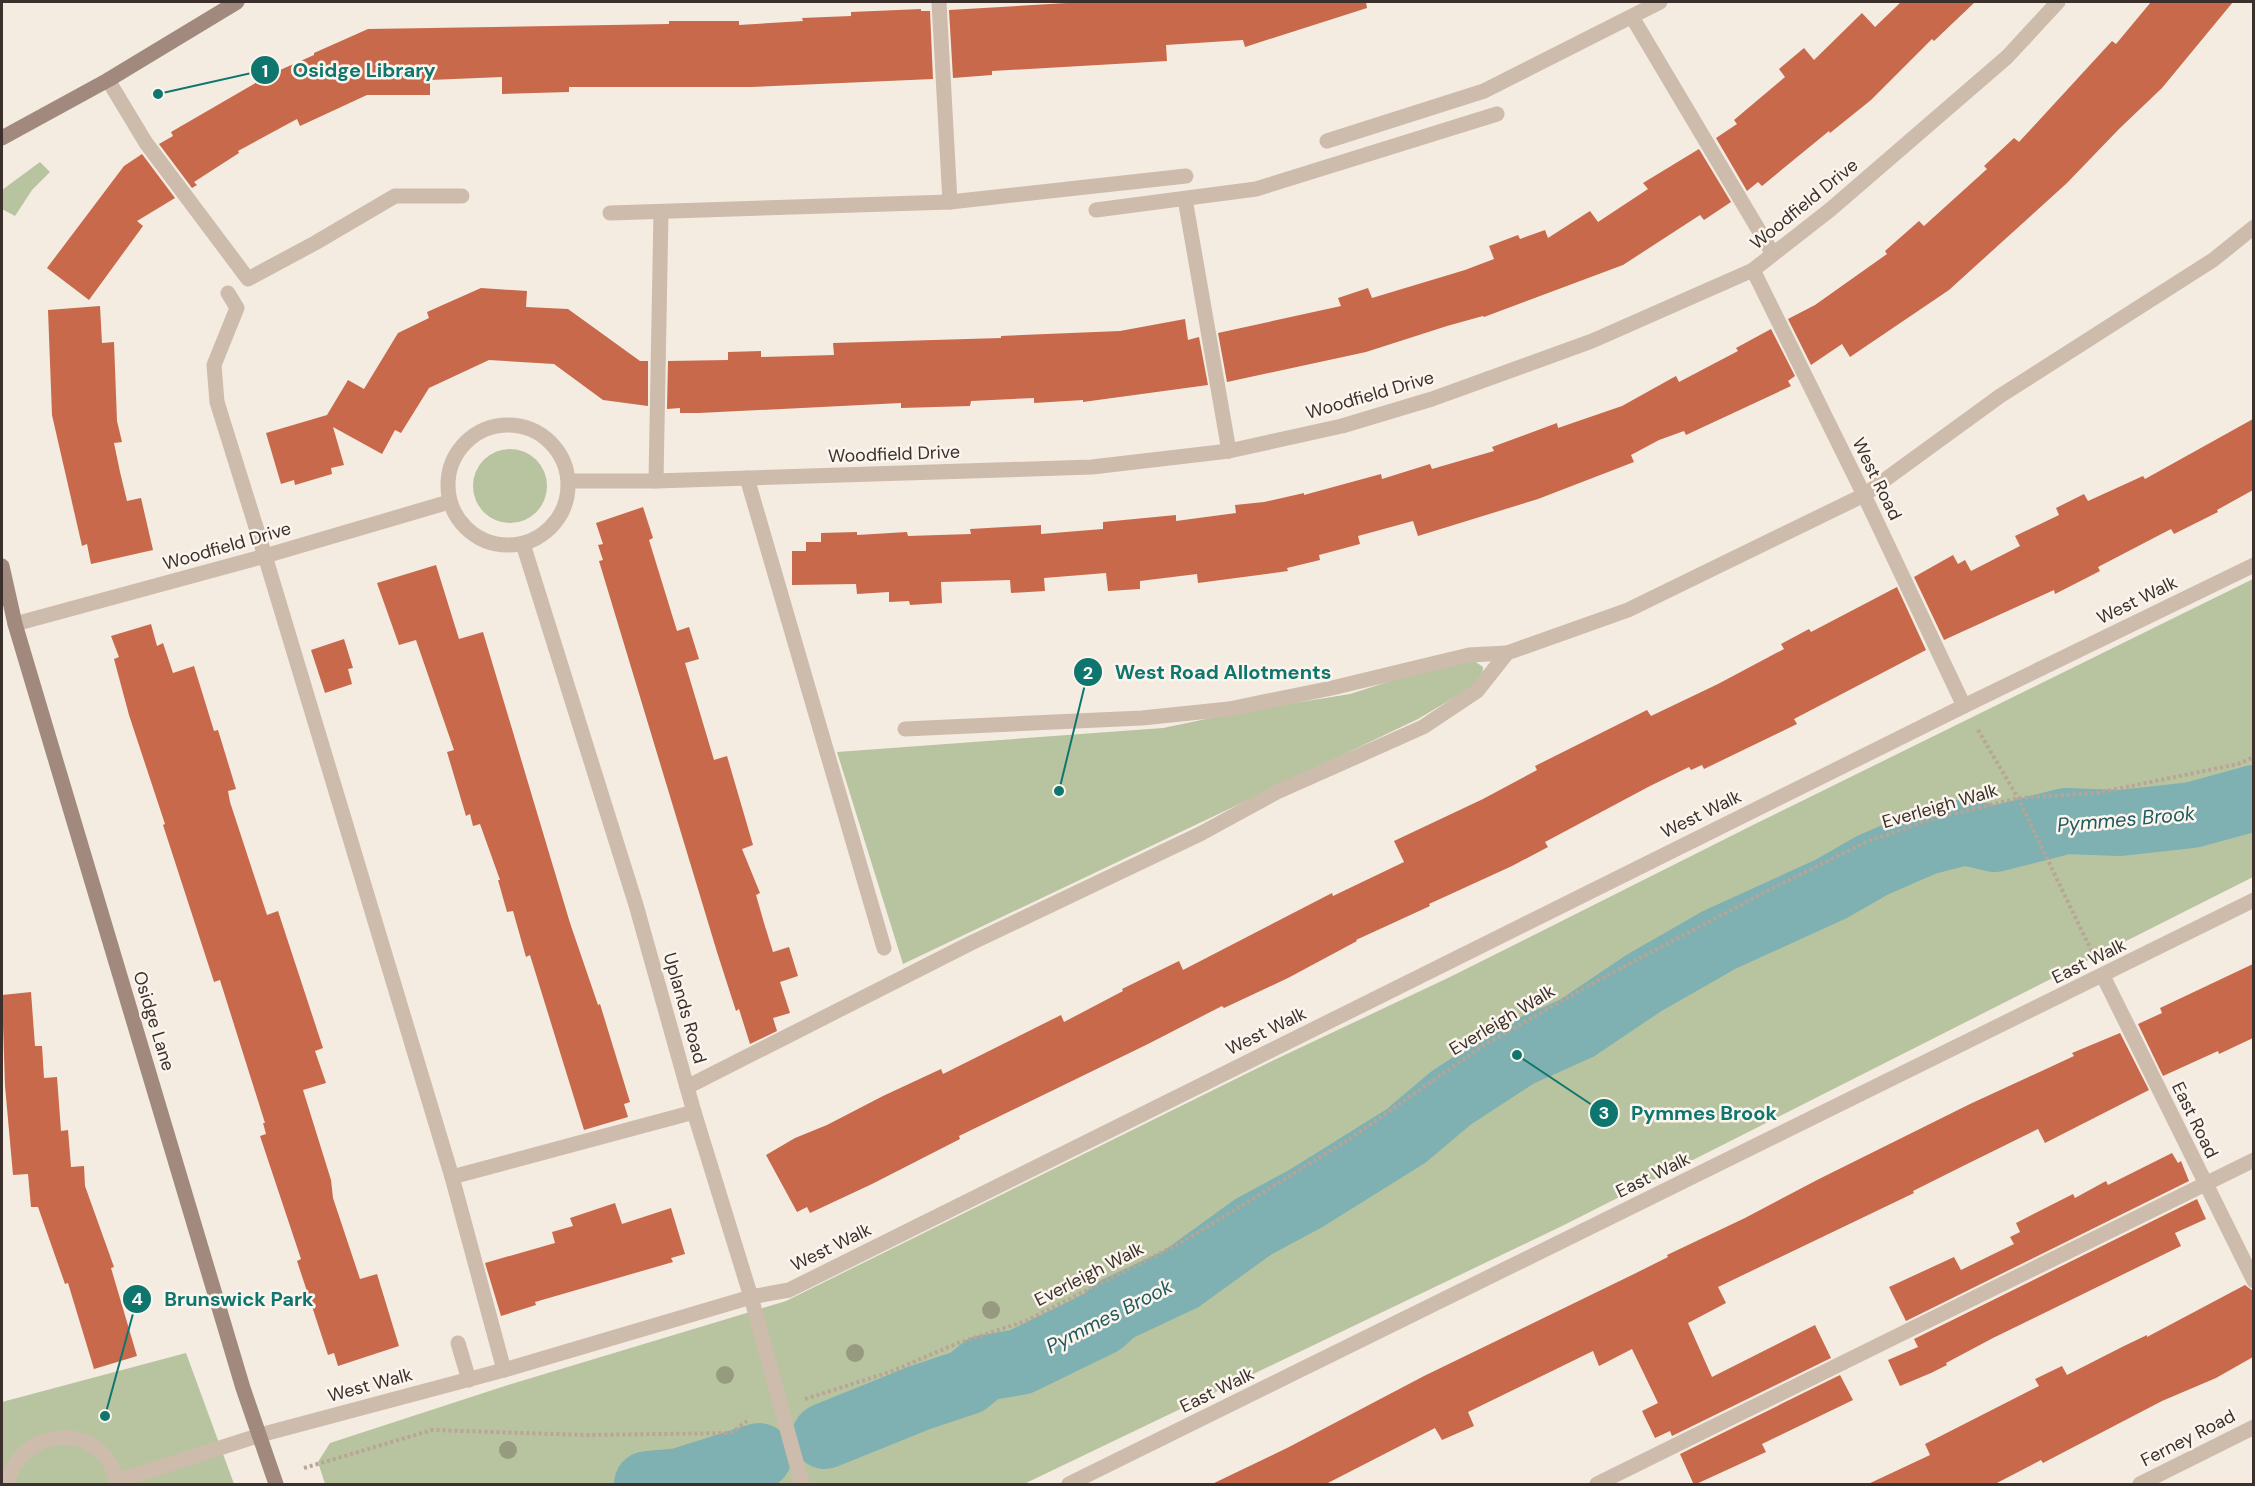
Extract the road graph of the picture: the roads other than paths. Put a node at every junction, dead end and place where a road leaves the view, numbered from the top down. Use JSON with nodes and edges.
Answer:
{"nodes":[{"id":1,"x":237,"y":2,"type":"edge"},
{"id":2,"x":939,"y":2,"type":"edge"},
{"id":3,"x":1660,"y":2,"type":"edge"},
{"id":4,"x":2058,"y":2,"type":"edge"},
{"id":5,"x":1632,"y":17,"type":"junction"},
{"id":6,"x":108,"y":80,"type":"junction"},
{"id":7,"x":1497,"y":114,"type":"dead end"},
{"id":8,"x":2,"y":138,"type":"edge"},
{"id":9,"x":1327,"y":141,"type":"dead end"},
{"id":10,"x":1186,"y":176,"type":"dead end"},
{"id":11,"x":462,"y":196,"type":"dead end"},
{"id":12,"x":1185,"y":199,"type":"junction"},
{"id":13,"x":950,"y":202,"type":"junction"},
{"id":14,"x":1096,"y":210,"type":"dead end"},
{"id":15,"x":662,"y":212,"type":"junction"},
{"id":16,"x":610,"y":213,"type":"dead end"},
{"id":17,"x":2253,"y":227,"type":"edge"},
{"id":18,"x":1773,"y":254,"type":"junction"},
{"id":19,"x":1753,"y":270,"type":"junction"},
{"id":20,"x":228,"y":293,"type":"dead end"},
{"id":21,"x":1229,"y":451,"type":"junction"},
{"id":22,"x":747,"y":478,"type":"junction"},
{"id":23,"x":568,"y":481,"type":"junction"},
{"id":24,"x":656,"y":481,"type":"junction"},
{"id":25,"x":1864,"y":495,"type":"junction"},
{"id":26,"x":449,"y":502,"type":"junction"},
{"id":27,"x":523,"y":544,"type":"junction"},
{"id":28,"x":266,"y":556,"type":"junction"},
{"id":29,"x":2253,"y":565,"type":"edge"},
{"id":30,"x":2,"y":566,"type":"edge"},
{"id":31,"x":15,"y":624,"type":"junction"},
{"id":32,"x":1507,"y":653,"type":"junction"},
{"id":33,"x":1964,"y":706,"type":"junction"},
{"id":34,"x":905,"y":729,"type":"dead end"},
{"id":35,"x":2253,"y":900,"type":"edge"},
{"id":36,"x":884,"y":948,"type":"dead end"},
{"id":37,"x":2103,"y":976,"type":"junction"},
{"id":38,"x":687,"y":1086,"type":"junction"},
{"id":39,"x":694,"y":1112,"type":"junction"},
{"id":40,"x":2253,"y":1160,"type":"edge"},
{"id":41,"x":452,"y":1177,"type":"junction"},
{"id":42,"x":2205,"y":1184,"type":"junction"},
{"id":43,"x":2253,"y":1281,"type":"edge"},
{"id":44,"x":751,"y":1298,"type":"junction"},
{"id":45,"x":458,"y":1343,"type":"dead end"},
{"id":46,"x":504,"y":1370,"type":"junction"},
{"id":47,"x":469,"y":1380,"type":"junction"},
{"id":48,"x":2253,"y":1427,"type":"edge"},
{"id":49,"x":260,"y":1435,"type":"junction"},
{"id":50,"x":6,"y":1477,"type":"edge"},
{"id":51,"x":117,"y":1483,"type":"edge"},
{"id":52,"x":276,"y":1485,"type":"edge"},
{"id":53,"x":802,"y":1485,"type":"edge"},
{"id":54,"x":1069,"y":1485,"type":"edge"},
{"id":55,"x":1598,"y":1485,"type":"edge"},
{"id":56,"x":2140,"y":1485,"type":"edge"}],
"edges":[{"from":1,"to":6,"type":"main road"},
{"from":2,"to":13,"type":"street"},
{"from":3,"to":5,"type":"street"},
{"from":4,"to":18,"type":"street","name":"Woodfield Drive"},
{"from":5,"to":9,"type":"street"},
{"from":5,"to":18,"type":"street"},
{"from":6,"to":8,"type":"main road"},
{"from":6,"to":11,"type":"street"},
{"from":7,"to":12,"type":"street"},
{"from":10,"to":13,"type":"street"},
{"from":12,"to":14,"type":"street"},
{"from":12,"to":21,"type":"street"},
{"from":13,"to":15,"type":"street"},
{"from":15,"to":16,"type":"street"},
{"from":15,"to":24,"type":"street"},
{"from":17,"to":25,"type":"street"},
{"from":18,"to":19,"type":"street","name":"Woodfield Drive"},
{"from":19,"to":21,"type":"street","name":"Woodfield Drive"},
{"from":19,"to":25,"type":"street","name":"West Road"},
{"from":20,"to":28,"type":"street"},
{"from":21,"to":22,"type":"street","name":"Woodfield Drive"},
{"from":22,"to":24,"type":"street","name":"Woodfield Drive"},
{"from":22,"to":36,"type":"street"},
{"from":23,"to":24,"type":"street","name":"Woodfield Drive"},
{"from":23,"to":26,"type":"street"},
{"from":23,"to":27,"type":"street"},
{"from":25,"to":32,"type":"street"},
{"from":25,"to":33,"type":"street","name":"West Road"},
{"from":26,"to":27,"type":"street"},
{"from":26,"to":28,"type":"street","name":"Woodfield Drive"},
{"from":27,"to":38,"type":"street","name":"Uplands Road"},
{"from":28,"to":31,"type":"street","name":"Woodfield Drive"},
{"from":28,"to":41,"type":"street"},
{"from":29,"to":33,"type":"street","name":"West Walk"},
{"from":30,"to":31,"type":"main road","name":"Osidge Lane"},
{"from":31,"to":49,"type":"main road","name":"Osidge Lane"},
{"from":32,"to":34,"type":"street"},
{"from":32,"to":38,"type":"street"},
{"from":33,"to":44,"type":"street","name":"West Walk"},
{"from":35,"to":37,"type":"street","name":"East Walk"},
{"from":37,"to":42,"type":"street","name":"East Road"},
{"from":37,"to":54,"type":"street","name":"East Walk"},
{"from":38,"to":39,"type":"street","name":"Uplands Road"},
{"from":39,"to":41,"type":"street"},
{"from":39,"to":44,"type":"street","name":"Uplands Road"},
{"from":40,"to":42,"type":"street"},
{"from":41,"to":46,"type":"street"},
{"from":42,"to":43,"type":"street","name":"East Road"},
{"from":42,"to":55,"type":"street"},
{"from":44,"to":46,"type":"street","name":"West Walk"},
{"from":44,"to":53,"type":"street","name":"Uplands Road"},
{"from":45,"to":47,"type":"street"},
{"from":46,"to":47,"type":"street","name":"West Walk"},
{"from":47,"to":49,"type":"street","name":"West Walk"},
{"from":48,"to":56,"type":"street","name":"Ferney Road"},
{"from":49,"to":51,"type":"street","name":"West Walk"},
{"from":49,"to":52,"type":"main road","name":"Osidge Lane"},
{"from":50,"to":51,"type":"street"}]}
